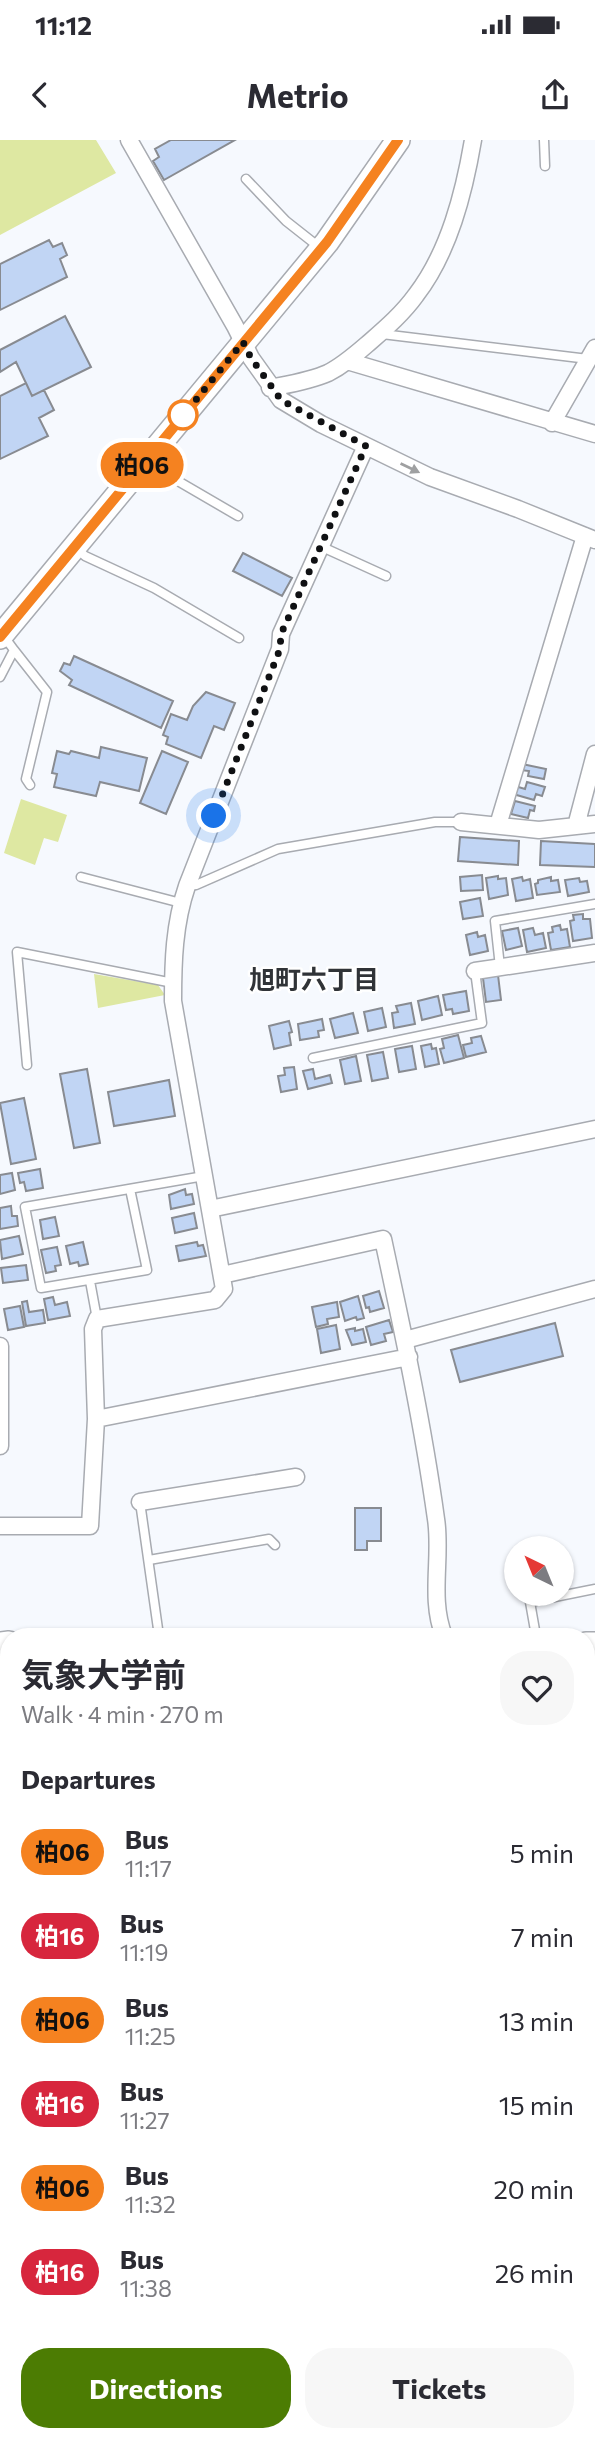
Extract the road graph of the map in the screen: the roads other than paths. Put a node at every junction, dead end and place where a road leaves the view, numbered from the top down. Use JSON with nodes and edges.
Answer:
{"nodes":[{"id":1,"x":130,"y":140,"type":"edge"},
{"id":2,"x":398,"y":140,"type":"edge"},
{"id":3,"x":473,"y":140,"type":"edge"},
{"id":4,"x":544,"y":140,"type":"edge"},
{"id":5,"x":545,"y":166,"type":"dead end"},
{"id":6,"x":246,"y":179,"type":"dead end"},
{"id":7,"x":321,"y":249,"type":"junction"},
{"id":8,"x":379,"y":334,"type":"junction"},
{"id":9,"x":243,"y":342,"type":"junction"},
{"id":10,"x":592,"y":354,"type":"edge"},
{"id":11,"x":347,"y":361,"type":"junction"},
{"id":12,"x":271,"y":388,"type":"junction"},
{"id":13,"x":552,"y":423,"type":"junction"},
{"id":14,"x":595,"y":434,"type":"edge"},
{"id":15,"x":366,"y":446,"type":"junction"},
{"id":16,"x":145,"y":461,"type":"junction"},
{"id":17,"x":238,"y":516,"type":"dead end"},
{"id":18,"x":590,"y":538,"type":"edge"},
{"id":19,"x":74,"y":546,"type":"junction"},
{"id":20,"x":320,"y":546,"type":"junction"},
{"id":21,"x":386,"y":576,"type":"dead end"},
{"id":22,"x":239,"y":638,"type":"dead end"},
{"id":23,"x":5,"y":640,"type":"edge"},
{"id":24,"x":0,"y":677,"type":"edge"},
{"id":25,"x":595,"y":754,"type":"edge"},
{"id":26,"x":30,"y":785,"type":"dead end"},
{"id":27,"x":461,"y":822,"type":"joint"},
{"id":28,"x":595,"y":824,"type":"edge"},
{"id":29,"x":498,"y":825,"type":"junction"},
{"id":30,"x":576,"y":826,"type":"junction"},
{"id":31,"x":81,"y":877,"type":"dead end"},
{"id":32,"x":187,"y":886,"type":"junction"},
{"id":33,"x":181,"y":902,"type":"junction"},
{"id":34,"x":595,"y":905,"type":"edge"},
{"id":35,"x":595,"y":953,"type":"edge"},
{"id":36,"x":500,"y":968,"type":"junction"},
{"id":37,"x":475,"y":971,"type":"joint"},
{"id":38,"x":173,"y":984,"type":"junction"},
{"id":39,"x":313,"y":1058,"type":"dead end"},
{"id":40,"x":27,"y":1065,"type":"dead end"},
{"id":41,"x":595,"y":1129,"type":"edge"},
{"id":42,"x":204,"y":1176,"type":"junction"},
{"id":43,"x":131,"y":1189,"type":"junction"},
{"id":44,"x":210,"y":1209,"type":"junction"},
{"id":45,"x":222,"y":1275,"type":"junction"},
{"id":46,"x":90,"y":1281,"type":"junction"},
{"id":47,"x":595,"y":1289,"type":"edge"},
{"id":48,"x":97,"y":1319,"type":"junction"},
{"id":49,"x":405,"y":1340,"type":"junction"},
{"id":50,"x":0,"y":1346,"type":"edge"},
{"id":51,"x":409,"y":1357,"type":"junction"},
{"id":52,"x":96,"y":1419,"type":"junction"},
{"id":53,"x":0,"y":1446,"type":"edge"},
{"id":54,"x":296,"y":1477,"type":"dead end"},
{"id":55,"x":140,"y":1502,"type":"joint"},
{"id":56,"x":0,"y":1526,"type":"edge"},
{"id":57,"x":275,"y":1545,"type":"dead end"},
{"id":58,"x":149,"y":1560,"type":"junction"},
{"id":59,"x":595,"y":1589,"type":"edge"},
{"id":60,"x":158,"y":1628,"type":"edge"},
{"id":61,"x":442,"y":1628,"type":"edge"},
{"id":62,"x":535,"y":1628,"type":"edge"}],
"edges":[{"from":1,"to":9,"type":"street"},
{"from":2,"to":7,"type":"street"},
{"from":3,"to":8,"type":"street"},
{"from":4,"to":5,"type":"lane"},
{"from":6,"to":7,"type":"lane"},
{"from":7,"to":9,"type":"street"},
{"from":8,"to":10,"type":"lane"},
{"from":8,"to":11,"type":"street"},
{"from":9,"to":12,"type":"street"},
{"from":9,"to":16,"type":"street"},
{"from":10,"to":13,"type":"street"},
{"from":11,"to":12,"type":"street"},
{"from":11,"to":13,"type":"street"},
{"from":12,"to":15,"type":"street"},
{"from":13,"to":14,"type":"street"},
{"from":15,"to":18,"type":"street","one_way":true},
{"from":15,"to":20,"type":"street"},
{"from":16,"to":17,"type":"lane"},
{"from":16,"to":19,"type":"street"},
{"from":18,"to":29,"type":"street"},
{"from":19,"to":22,"type":"lane"},
{"from":19,"to":23,"type":"street"},
{"from":20,"to":21,"type":"lane"},
{"from":20,"to":32,"type":"street"},
{"from":23,"to":24,"type":"lane"},
{"from":23,"to":26,"type":"lane"},
{"from":25,"to":30,"type":"street"},
{"from":27,"to":29,"type":"street"},
{"from":27,"to":32,"type":"lane"},
{"from":28,"to":30,"type":"street"},
{"from":29,"to":30,"type":"street"},
{"from":31,"to":33,"type":"lane"},
{"from":32,"to":33,"type":"street"},
{"from":33,"to":38,"type":"street"},
{"from":34,"to":36,"type":"lane"},
{"from":35,"to":36,"type":"street"},
{"from":36,"to":37,"type":"street"},
{"from":37,"to":39,"type":"lane"},
{"from":38,"to":40,"type":"lane"},
{"from":38,"to":42,"type":"street"},
{"from":41,"to":44,"type":"street"},
{"from":42,"to":43,"type":"lane"},
{"from":42,"to":44,"type":"street"},
{"from":43,"to":46,"type":"lane"},
{"from":43,"to":46,"type":"lane"},
{"from":44,"to":45,"type":"street"},
{"from":45,"to":48,"type":"street"},
{"from":45,"to":49,"type":"street"},
{"from":46,"to":48,"type":"lane"},
{"from":47,"to":49,"type":"street"},
{"from":48,"to":52,"type":"street"},
{"from":49,"to":51,"type":"street"},
{"from":50,"to":53,"type":"street"},
{"from":51,"to":52,"type":"street"},
{"from":51,"to":61,"type":"street"},
{"from":52,"to":56,"type":"street"},
{"from":54,"to":55,"type":"street"},
{"from":55,"to":58,"type":"lane"},
{"from":57,"to":58,"type":"lane"},
{"from":58,"to":60,"type":"lane"},
{"from":59,"to":62,"type":"lane"}]}
